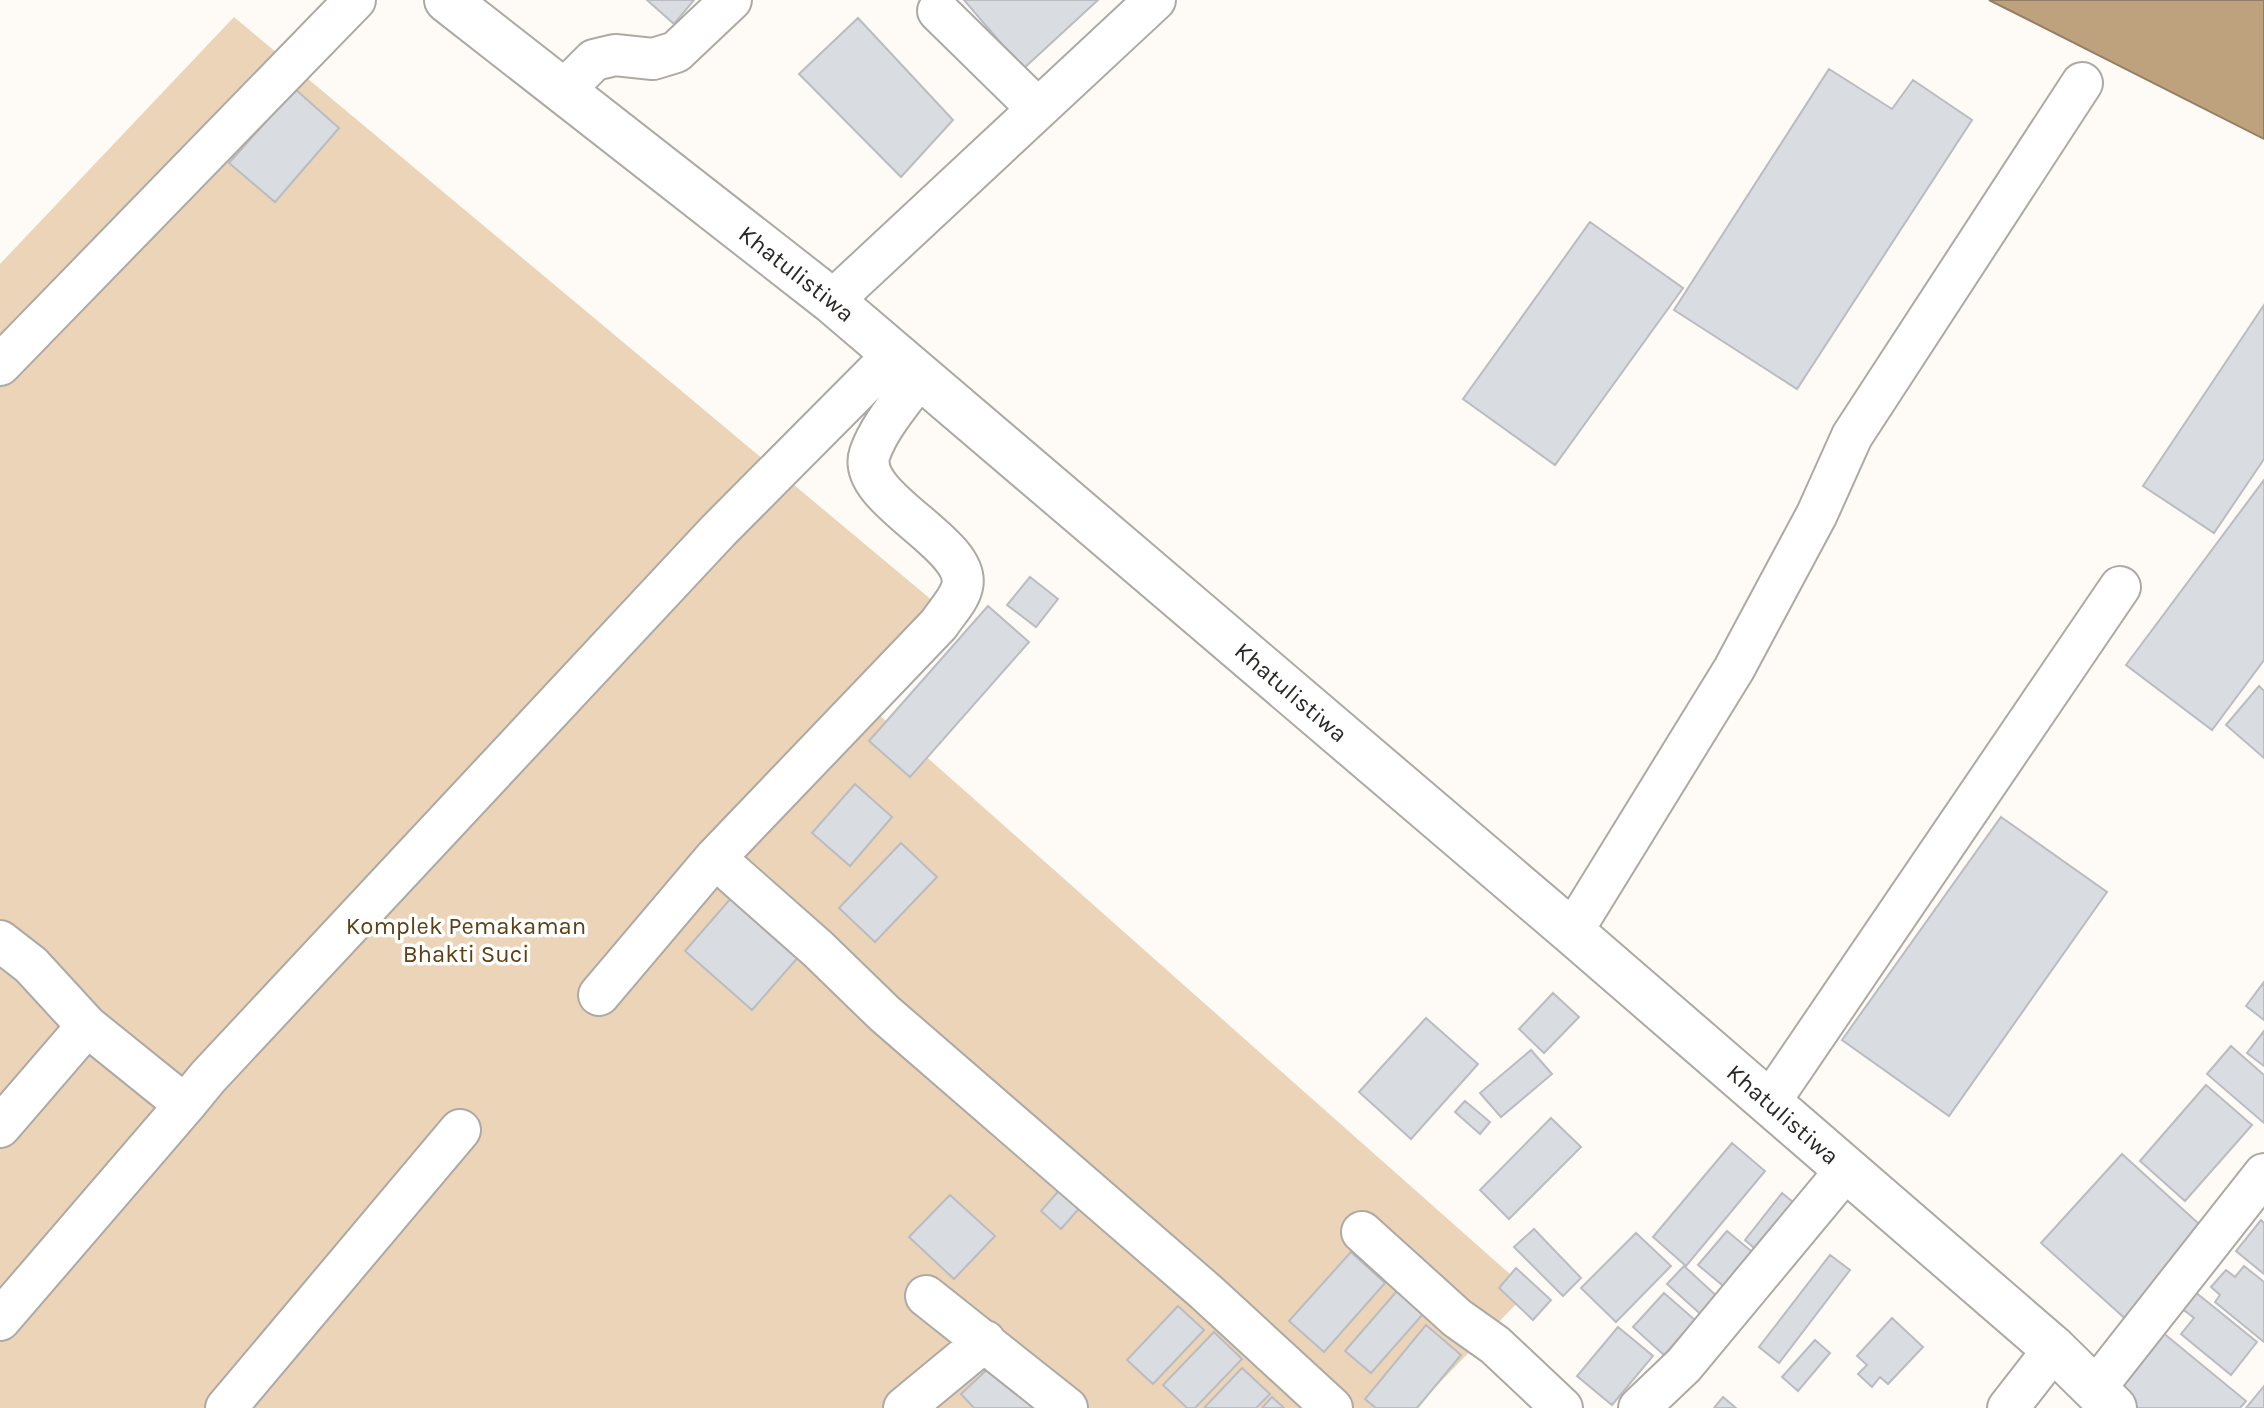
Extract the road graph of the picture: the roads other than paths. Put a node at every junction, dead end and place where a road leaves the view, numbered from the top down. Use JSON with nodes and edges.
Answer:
{"nodes":[{"id":1,"x":355,"y":0,"type":"edge"},
{"id":2,"x":447,"y":0,"type":"edge"},
{"id":3,"x":731,"y":0,"type":"edge"},
{"id":4,"x":1155,"y":0,"type":"edge"},
{"id":5,"x":938,"y":11,"type":"dead end"},
{"id":6,"x":2082,"y":83,"type":"dead end"},
{"id":7,"x":562,"y":92,"type":"junction"},
{"id":8,"x":1038,"y":109,"type":"junction"},
{"id":9,"x":832,"y":301,"type":"junction"},
{"id":10,"x":0,"y":365,"type":"edge"},
{"id":11,"x":907,"y":365,"type":"junction"},
{"id":12,"x":2120,"y":587,"type":"dead end"},
{"id":13,"x":715,"y":858,"type":"junction"},
{"id":14,"x":1572,"y":932,"type":"junction"},
{"id":15,"x":0,"y":941,"type":"edge"},
{"id":16,"x":599,"y":995,"type":"dead end"},
{"id":17,"x":87,"y":1026,"type":"junction"},
{"id":18,"x":1769,"y":1103,"type":"junction"},
{"id":19,"x":185,"y":1105,"type":"junction"},
{"id":20,"x":0,"y":1127,"type":"edge"},
{"id":21,"x":460,"y":1130,"type":"dead end"},
{"id":22,"x":1846,"y":1170,"type":"junction"},
{"id":23,"x":2264,"y":1174,"type":"edge"},
{"id":24,"x":1362,"y":1232,"type":"dead end"},
{"id":25,"x":926,"y":1296,"type":"dead end"},
{"id":26,"x":0,"y":1320,"type":"edge"},
{"id":27,"x":985,"y":1341,"type":"junction"},
{"id":28,"x":2054,"y":1349,"type":"junction"},
{"id":29,"x":2104,"y":1399,"type":"edge"},
{"id":30,"x":1652,"y":1404,"type":"edge"},
{"id":31,"x":226,"y":1408,"type":"edge"},
{"id":32,"x":904,"y":1408,"type":"edge"},
{"id":33,"x":1067,"y":1408,"type":"edge"},
{"id":34,"x":1332,"y":1408,"type":"edge"},
{"id":35,"x":1562,"y":1408,"type":"edge"},
{"id":36,"x":2008,"y":1408,"type":"edge"}],
"edges":[{"from":1,"to":10,"type":"street"},
{"from":2,"to":7,"type":"highway","name":"Khatulistiwa"},
{"from":3,"to":7,"type":"street"},
{"from":4,"to":8,"type":"street"},
{"from":5,"to":8,"type":"street"},
{"from":6,"to":14,"type":"street"},
{"from":7,"to":9,"type":"highway","name":"Khatulistiwa"},
{"from":8,"to":9,"type":"street"},
{"from":9,"to":11,"type":"highway","name":"Khatulistiwa"},
{"from":11,"to":13,"type":"street"},
{"from":11,"to":14,"type":"highway","name":"Khatulistiwa"},
{"from":11,"to":19,"type":"street"},
{"from":12,"to":18,"type":"street"},
{"from":13,"to":16,"type":"street"},
{"from":13,"to":34,"type":"street"},
{"from":14,"to":18,"type":"highway","name":"Khatulistiwa"},
{"from":15,"to":17,"type":"street"},
{"from":17,"to":19,"type":"street"},
{"from":17,"to":20,"type":"street"},
{"from":18,"to":22,"type":"highway","name":"Khatulistiwa"},
{"from":19,"to":26,"type":"street"},
{"from":21,"to":31,"type":"street"},
{"from":22,"to":28,"type":"highway","name":"Khatulistiwa"},
{"from":22,"to":30,"type":"street"},
{"from":23,"to":29,"type":"street"},
{"from":24,"to":35,"type":"street"},
{"from":25,"to":27,"type":"street"},
{"from":27,"to":32,"type":"street"},
{"from":27,"to":33,"type":"street"},
{"from":28,"to":29,"type":"highway","name":"Khatulistiwa"},
{"from":28,"to":36,"type":"street"}]}
